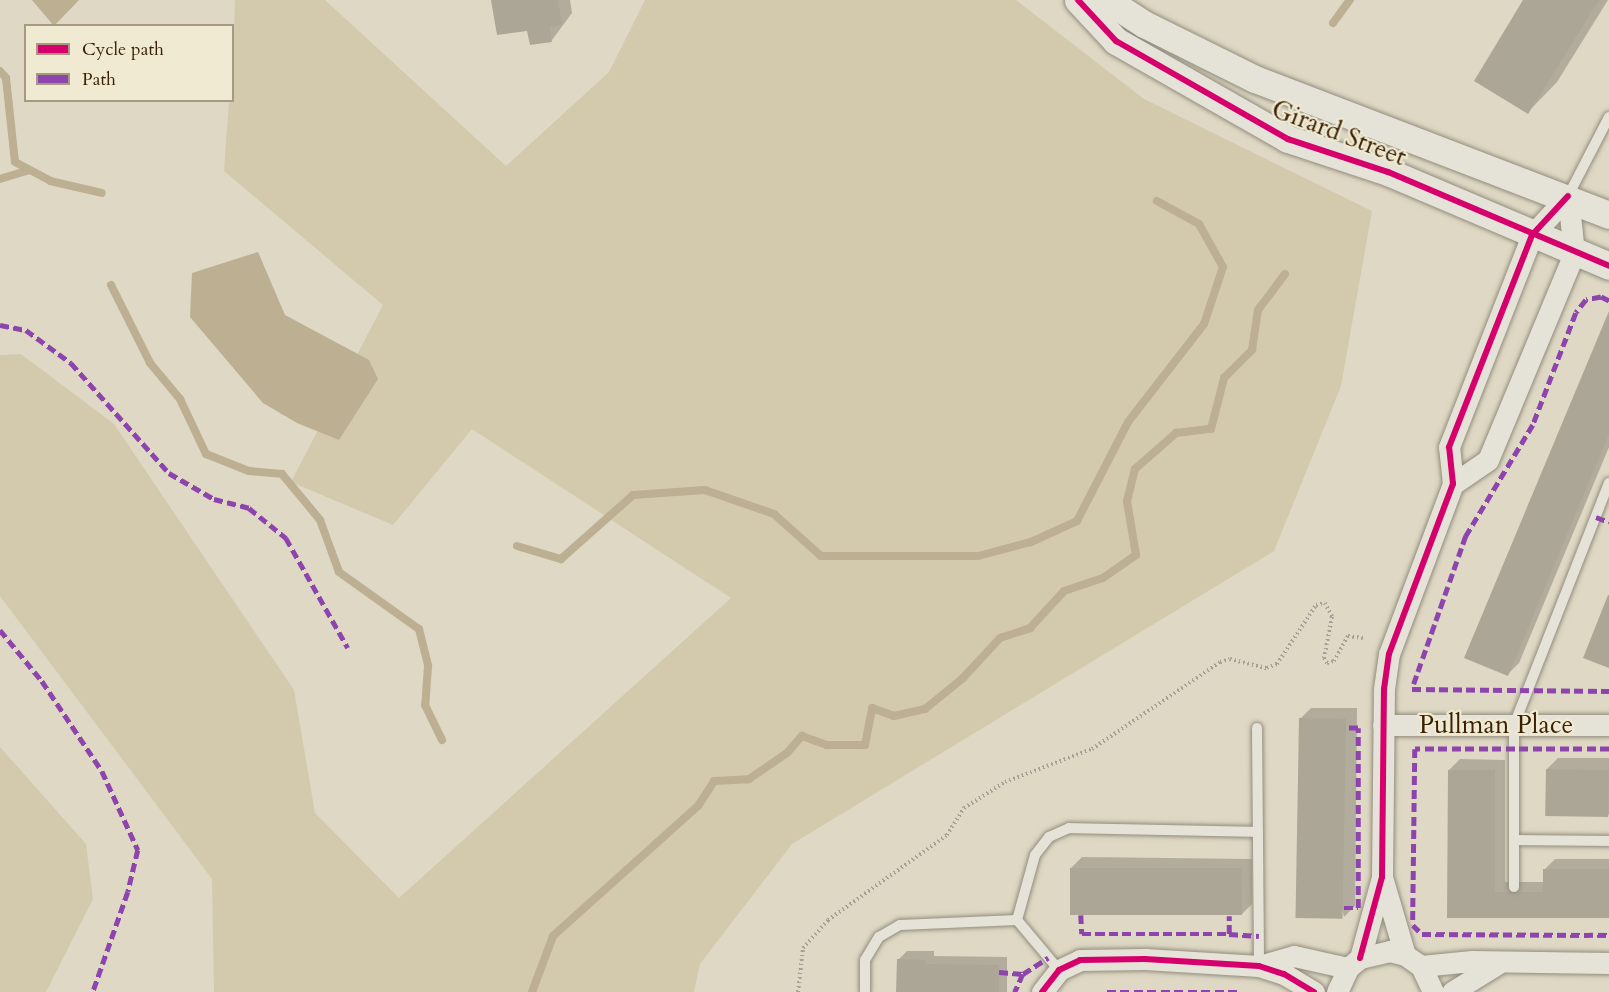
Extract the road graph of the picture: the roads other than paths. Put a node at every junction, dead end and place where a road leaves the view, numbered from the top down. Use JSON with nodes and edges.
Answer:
{"nodes":[{"id":1,"x":1078,"y":0,"type":"edge"},
{"id":2,"x":1107,"y":0,"type":"edge"},
{"id":3,"x":1609,"y":117,"type":"edge"},
{"id":4,"x":1568,"y":196,"type":"junction"},
{"id":5,"x":1609,"y":215,"type":"edge"},
{"id":6,"x":1532,"y":235,"type":"junction"},
{"id":7,"x":1574,"y":253,"type":"junction"},
{"id":8,"x":1609,"y":266,"type":"edge"},
{"id":9,"x":1609,"y":483,"type":"edge"},
{"id":10,"x":1453,"y":484,"type":"junction"},
{"id":11,"x":1383,"y":725,"type":"junction"},
{"id":12,"x":1514,"y":725,"type":"junction"},
{"id":13,"x":1609,"y":725,"type":"edge"},
{"id":14,"x":1257,"y":728,"type":"dead end"},
{"id":15,"x":1258,"y":832,"type":"junction"},
{"id":16,"x":1514,"y":840,"type":"junction"},
{"id":17,"x":1609,"y":841,"type":"edge"},
{"id":18,"x":1382,"y":877,"type":"junction"},
{"id":19,"x":1514,"y":887,"type":"dead end"},
{"id":20,"x":1017,"y":920,"type":"junction"},
{"id":21,"x":1413,"y":960,"type":"junction"},
{"id":22,"x":1502,"y":961,"type":"junction"},
{"id":23,"x":1354,"y":963,"type":"junction"},
{"id":24,"x":1609,"y":963,"type":"edge"},
{"id":25,"x":1258,"y":966,"type":"junction"},
{"id":26,"x":1059,"y":970,"type":"junction"},
{"id":27,"x":865,"y":992,"type":"edge"},
{"id":28,"x":1042,"y":992,"type":"edge"},
{"id":29,"x":1314,"y":992,"type":"edge"},
{"id":30,"x":1337,"y":992,"type":"edge"},
{"id":31,"x":1433,"y":992,"type":"edge"},
{"id":32,"x":1452,"y":992,"type":"edge"}],
"edges":[{"from":1,"to":6,"type":"street","name":"Girard Street"},
{"from":2,"to":4,"type":"street","name":"Girard Street"},
{"from":3,"to":4,"type":"lane"},
{"from":4,"to":5,"type":"street","name":"Girard Street"},
{"from":4,"to":6,"type":"street"},
{"from":4,"to":7,"type":"street"},
{"from":6,"to":7,"type":"street","name":"Girard Street"},
{"from":6,"to":10,"type":"street"},
{"from":7,"to":8,"type":"street","name":"Girard Street"},
{"from":7,"to":10,"type":"street"},
{"from":9,"to":12,"type":"lane"},
{"from":10,"to":11,"type":"street"},
{"from":11,"to":12,"type":"street","name":"Pullman Place"},
{"from":11,"to":18,"type":"street"},
{"from":12,"to":13,"type":"street","name":"Pullman Place"},
{"from":12,"to":16,"type":"lane"},
{"from":14,"to":15,"type":"lane"},
{"from":15,"to":20,"type":"lane"},
{"from":15,"to":25,"type":"lane"},
{"from":16,"to":17,"type":"lane"},
{"from":16,"to":19,"type":"lane"},
{"from":18,"to":21,"type":"street"},
{"from":18,"to":23,"type":"street"},
{"from":20,"to":26,"type":"lane"},
{"from":20,"to":27,"type":"lane"},
{"from":21,"to":22,"type":"street"},
{"from":21,"to":23,"type":"street"},
{"from":21,"to":31,"type":"street"},
{"from":22,"to":24,"type":"street"},
{"from":22,"to":32,"type":"street"},
{"from":23,"to":25,"type":"street"},
{"from":23,"to":30,"type":"street"},
{"from":25,"to":26,"type":"street"},
{"from":25,"to":29,"type":"street"},
{"from":26,"to":28,"type":"street"}]}
